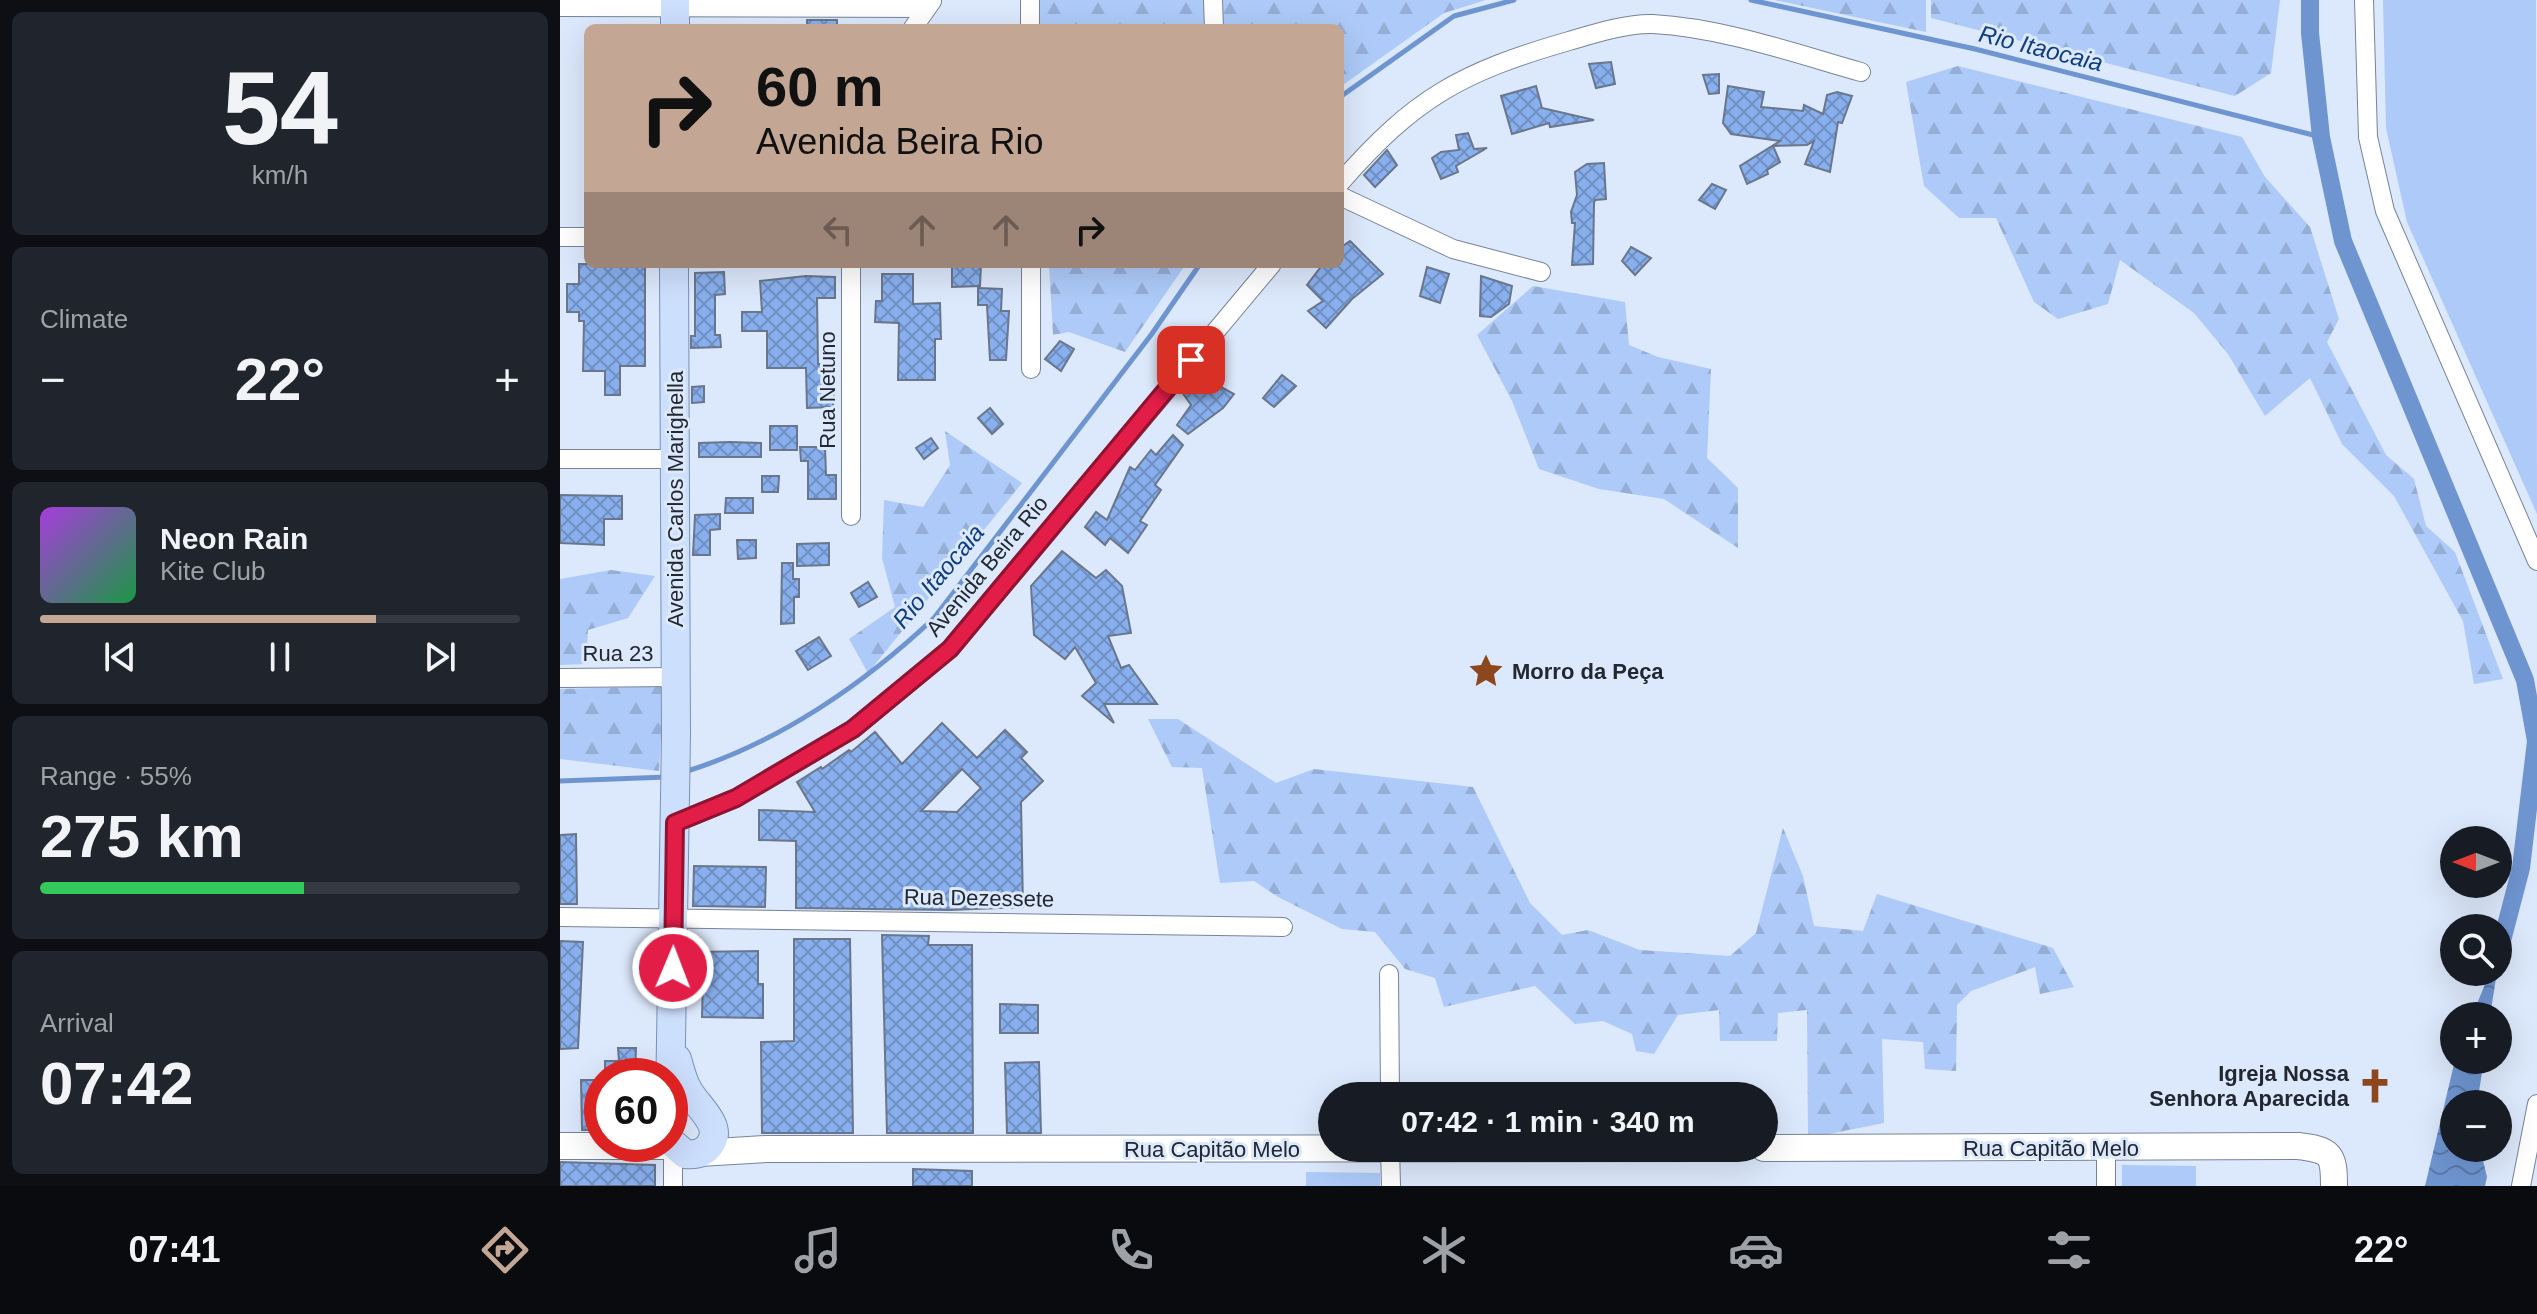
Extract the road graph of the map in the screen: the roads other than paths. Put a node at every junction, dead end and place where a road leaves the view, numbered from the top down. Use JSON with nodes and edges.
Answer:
{"nodes":[{"id":1,"x":1030,"y":0,"type":"edge"},
{"id":2,"x":1213,"y":0,"type":"edge"},
{"id":3,"x":2364,"y":0,"type":"edge"},
{"id":4,"x":929,"y":4,"type":"edge"},
{"id":5,"x":560,"y":7,"type":"edge"},
{"id":6,"x":675,"y":12,"type":"edge"},
{"id":7,"x":916,"y":24,"type":"edge"},
{"id":8,"x":1030,"y":24,"type":"edge"},
{"id":9,"x":1214,"y":24,"type":"edge"},
{"id":10,"x":1861,"y":72,"type":"dead end"},
{"id":11,"x":1344,"y":178,"type":"edge"},
{"id":12,"x":1344,"y":198,"type":"edge"},
{"id":13,"x":560,"y":237,"type":"edge"},
{"id":14,"x":584,"y":237,"type":"edge"},
{"id":15,"x":674,"y":268,"type":"edge"},
{"id":16,"x":851,"y":268,"type":"edge"},
{"id":17,"x":1031,"y":268,"type":"edge"},
{"id":18,"x":1269,"y":268,"type":"edge"},
{"id":19,"x":1541,"y":272,"type":"dead end"},
{"id":20,"x":1031,"y":369,"type":"dead end"},
{"id":21,"x":560,"y":459,"type":"edge"},
{"id":22,"x":676,"y":459,"type":"junction"},
{"id":23,"x":851,"y":516,"type":"dead end"},
{"id":24,"x":2537,"y":561,"type":"edge"},
{"id":25,"x":676,"y":677,"type":"junction"},
{"id":26,"x":560,"y":678,"type":"edge"},
{"id":27,"x":675,"y":813,"type":"junction"},
{"id":28,"x":560,"y":917,"type":"edge"},
{"id":29,"x":674,"y":917,"type":"junction"},
{"id":30,"x":1283,"y":927,"type":"dead end"},
{"id":31,"x":1389,"y":974,"type":"dead end"},
{"id":32,"x":672,"y":1038,"type":"junction"},
{"id":33,"x":671,"y":1058,"type":"edge"},
{"id":34,"x":1390,"y":1082,"type":"edge"},
{"id":35,"x":2537,"y":1104,"type":"edge"},
{"id":36,"x":688,"y":1111,"type":"edge"},
{"id":37,"x":706,"y":1115,"type":"junction"},
{"id":38,"x":560,"y":1146,"type":"edge"},
{"id":39,"x":584,"y":1147,"type":"edge"},
{"id":40,"x":688,"y":1147,"type":"edge"},
{"id":41,"x":1318,"y":1148,"type":"edge"},
{"id":42,"x":1778,"y":1148,"type":"edge"},
{"id":43,"x":2106,"y":1148,"type":"junction"},
{"id":44,"x":766,"y":1149,"type":"junction"},
{"id":45,"x":688,"y":1151,"type":"edge"},
{"id":46,"x":1390,"y":1162,"type":"edge"},
{"id":47,"x":2334,"y":1173,"type":"edge"},
{"id":48,"x":1391,"y":1186,"type":"edge"},
{"id":49,"x":2106,"y":1186,"type":"edge"},
{"id":50,"x":2521,"y":1186,"type":"edge"}],
"edges":[{"from":1,"to":8,"type":"street"},
{"from":2,"to":9,"type":"street"},
{"from":3,"to":24,"type":"street"},
{"from":4,"to":6,"type":"street"},
{"from":4,"to":7,"type":"street"},
{"from":5,"to":6,"type":"street"},
{"from":10,"to":11,"type":"street"},
{"from":12,"to":19,"type":"street"},
{"from":13,"to":14,"type":"street"},
{"from":15,"to":22,"type":"main road","name":"Avenida Carlos Marighella"},
{"from":16,"to":23,"type":"street","name":"Rua Netuno"},
{"from":17,"to":20,"type":"street"},
{"from":18,"to":27,"type":"street","name":"Avenida Beira Rio"},
{"from":21,"to":22,"type":"street"},
{"from":22,"to":25,"type":"main road","name":"Avenida Carlos Marighella"},
{"from":25,"to":26,"type":"street","name":"Rua 23"},
{"from":25,"to":27,"type":"main road","name":"Avenida Carlos Marighella"},
{"from":27,"to":29,"type":"main road","name":"Avenida Carlos Marighella"},
{"from":28,"to":29,"type":"street","name":"Rua Dezessete"},
{"from":29,"to":30,"type":"street","name":"Rua Dezessete"},
{"from":29,"to":32,"type":"main road","name":"Avenida Carlos Marighella"},
{"from":31,"to":34,"type":"street"},
{"from":32,"to":33,"type":"main road"},
{"from":32,"to":37,"type":"main road"},
{"from":35,"to":50,"type":"street"},
{"from":36,"to":37,"type":"main road"},
{"from":37,"to":40,"type":"main road"},
{"from":37,"to":44,"type":"main road","name":"Rua Capitão Melo"},
{"from":38,"to":39,"type":"main road","name":"Rua Capitão Melo"},
{"from":41,"to":44,"type":"main road","name":"Rua Capitão Melo"},
{"from":42,"to":43,"type":"main road","name":"Rua Capitão Melo"},
{"from":43,"to":47,"type":"main road","name":"Rua Capitão Melo"},
{"from":43,"to":49,"type":"street"},
{"from":44,"to":45,"type":"main road","name":"Rua Capitão Melo"},
{"from":46,"to":48,"type":"street"}]}
